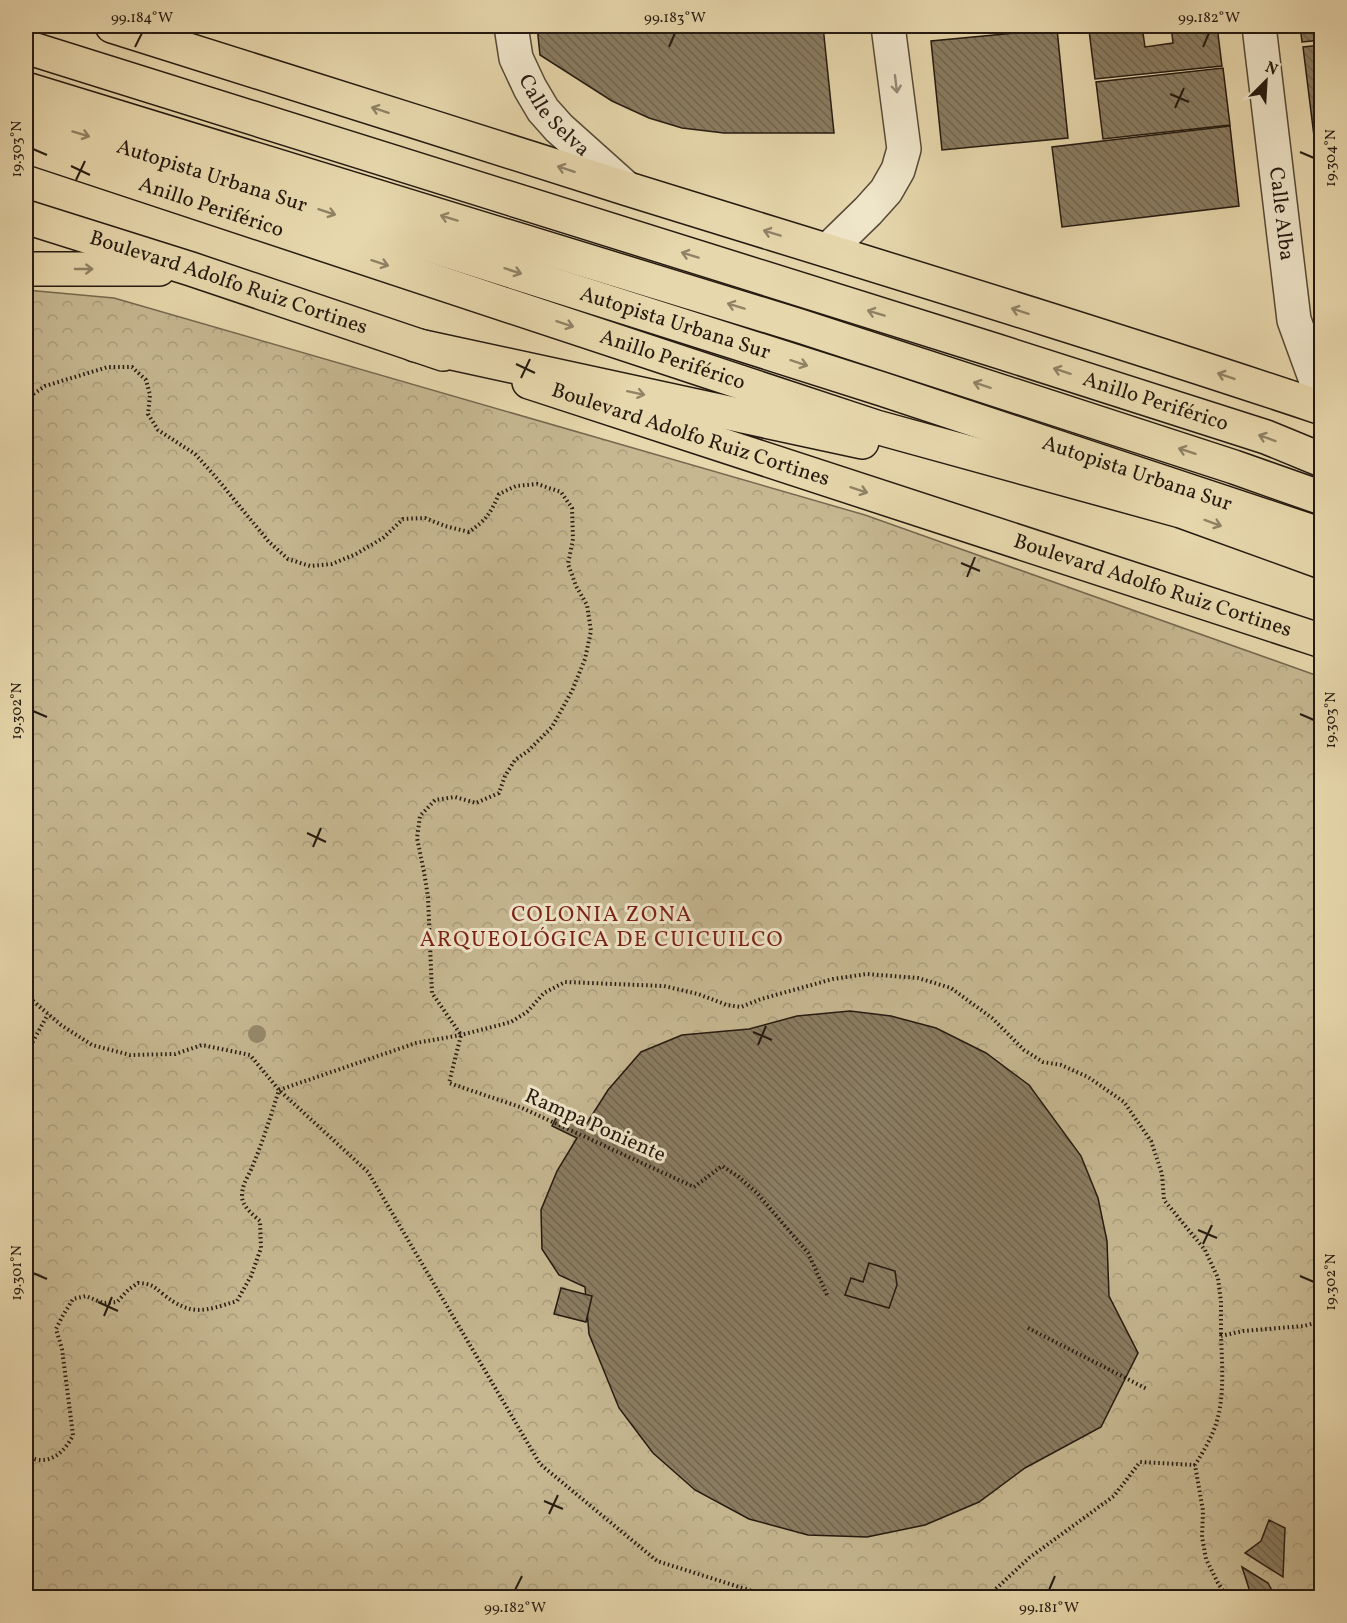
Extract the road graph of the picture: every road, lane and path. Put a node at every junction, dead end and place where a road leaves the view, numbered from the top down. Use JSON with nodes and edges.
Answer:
{"nodes":[{"id":1,"x":112,"y":26,"type":"edge"},
{"id":2,"x":173,"y":26,"type":"edge"},
{"id":3,"x":511,"y":26,"type":"edge"},
{"id":4,"x":888,"y":26,"type":"edge"},
{"id":5,"x":1259,"y":26,"type":"edge"},
{"id":6,"x":26,"y":47,"type":"edge"},
{"id":7,"x":233,"y":63,"type":"junction"},
{"id":8,"x":26,"y":89,"type":"edge"},
{"id":9,"x":26,"y":117,"type":"edge"},
{"id":10,"x":26,"y":146,"type":"edge"},
{"id":11,"x":626,"y":188,"type":"junction"},
{"id":12,"x":26,"y":217,"type":"edge"},
{"id":13,"x":828,"y":250,"type":"junction"},
{"id":14,"x":26,"y":269,"type":"edge"},
{"id":15,"x":191,"y":269,"type":"junction"},
{"id":16,"x":415,"y":345,"type":"junction"},
{"id":17,"x":1322,"y":397,"type":"edge"},
{"id":18,"x":26,"y":399,"type":"edge"},
{"id":19,"x":1322,"y":408,"type":"edge"},
{"id":20,"x":1322,"y":460,"type":"edge"},
{"id":21,"x":1322,"y":498,"type":"edge"},
{"id":22,"x":1181,"y":511,"type":"junction"},
{"id":23,"x":1322,"y":536,"type":"edge"},
{"id":24,"x":1322,"y":562,"type":"edge"},
{"id":25,"x":1322,"y":641,"type":"edge"},
{"id":26,"x":26,"y":995,"type":"edge"},
{"id":27,"x":48,"y":1014,"type":"junction"},
{"id":28,"x":462,"y":1035,"type":"junction"},
{"id":29,"x":26,"y":1054,"type":"edge"},
{"id":30,"x":279,"y":1090,"type":"junction"},
{"id":31,"x":828,"y":1297,"type":"dead end"},
{"id":32,"x":1322,"y":1321,"type":"edge"},
{"id":33,"x":1028,"y":1328,"type":"dead end"},
{"id":34,"x":1221,"y":1336,"type":"junction"},
{"id":35,"x":1147,"y":1389,"type":"dead end"},
{"id":36,"x":26,"y":1456,"type":"edge"},
{"id":37,"x":1195,"y":1465,"type":"junction"},
{"id":38,"x":774,"y":1598,"type":"edge"},
{"id":39,"x":986,"y":1598,"type":"edge"},
{"id":40,"x":1228,"y":1598,"type":"edge"}],
"edges":[{"from":1,"to":7,"type":"main road"},
{"from":2,"to":7,"type":"main road"},
{"from":3,"to":11,"type":"street","name":"Calle Selva"},
{"from":4,"to":13,"type":"street","one_way":true},
{"from":5,"to":17,"type":"street","name":"Calle Alba"},
{"from":20,"to":6,"type":"main road","name":"Anillo Periférico","one_way":true},
{"from":11,"to":7,"type":"main road","one_way":true},
{"from":21,"to":8,"type":"main road","name":"Autopista Urbana Sur","one_way":true},
{"from":9,"to":23,"type":"main road","name":"Autopista Urbana Sur","one_way":true},
{"from":10,"to":22,"type":"main road","name":"Anillo Periférico","one_way":true},
{"from":13,"to":11,"type":"main road","one_way":true},
{"from":12,"to":15,"type":"main road","name":"Boulevard Adolfo Ruiz Cortines"},
{"from":19,"to":13,"type":"main road","one_way":true},
{"from":14,"to":15,"type":"main road","one_way":true},
{"from":15,"to":16,"type":"main road","name":"Boulevard Adolfo Ruiz Cortines"},
{"from":16,"to":22,"type":"main road","one_way":true},
{"from":16,"to":25,"type":"main road","name":"Boulevard Adolfo Ruiz Cortines","one_way":true},
{"from":18,"to":28,"type":"path"},
{"from":22,"to":24,"type":"main road","name":"Anillo Periférico","one_way":true},
{"from":26,"to":27,"type":"path"},
{"from":27,"to":29,"type":"path"},
{"from":27,"to":30,"type":"path"},
{"from":28,"to":30,"type":"path"},
{"from":28,"to":31,"type":"path","name":"Rampa Poniente"},
{"from":28,"to":34,"type":"path"},
{"from":30,"to":36,"type":"path"},
{"from":30,"to":38,"type":"path"},
{"from":32,"to":34,"type":"path"},
{"from":33,"to":35,"type":"path"},
{"from":34,"to":37,"type":"path"},
{"from":37,"to":39,"type":"path"},
{"from":37,"to":40,"type":"path"}]}
